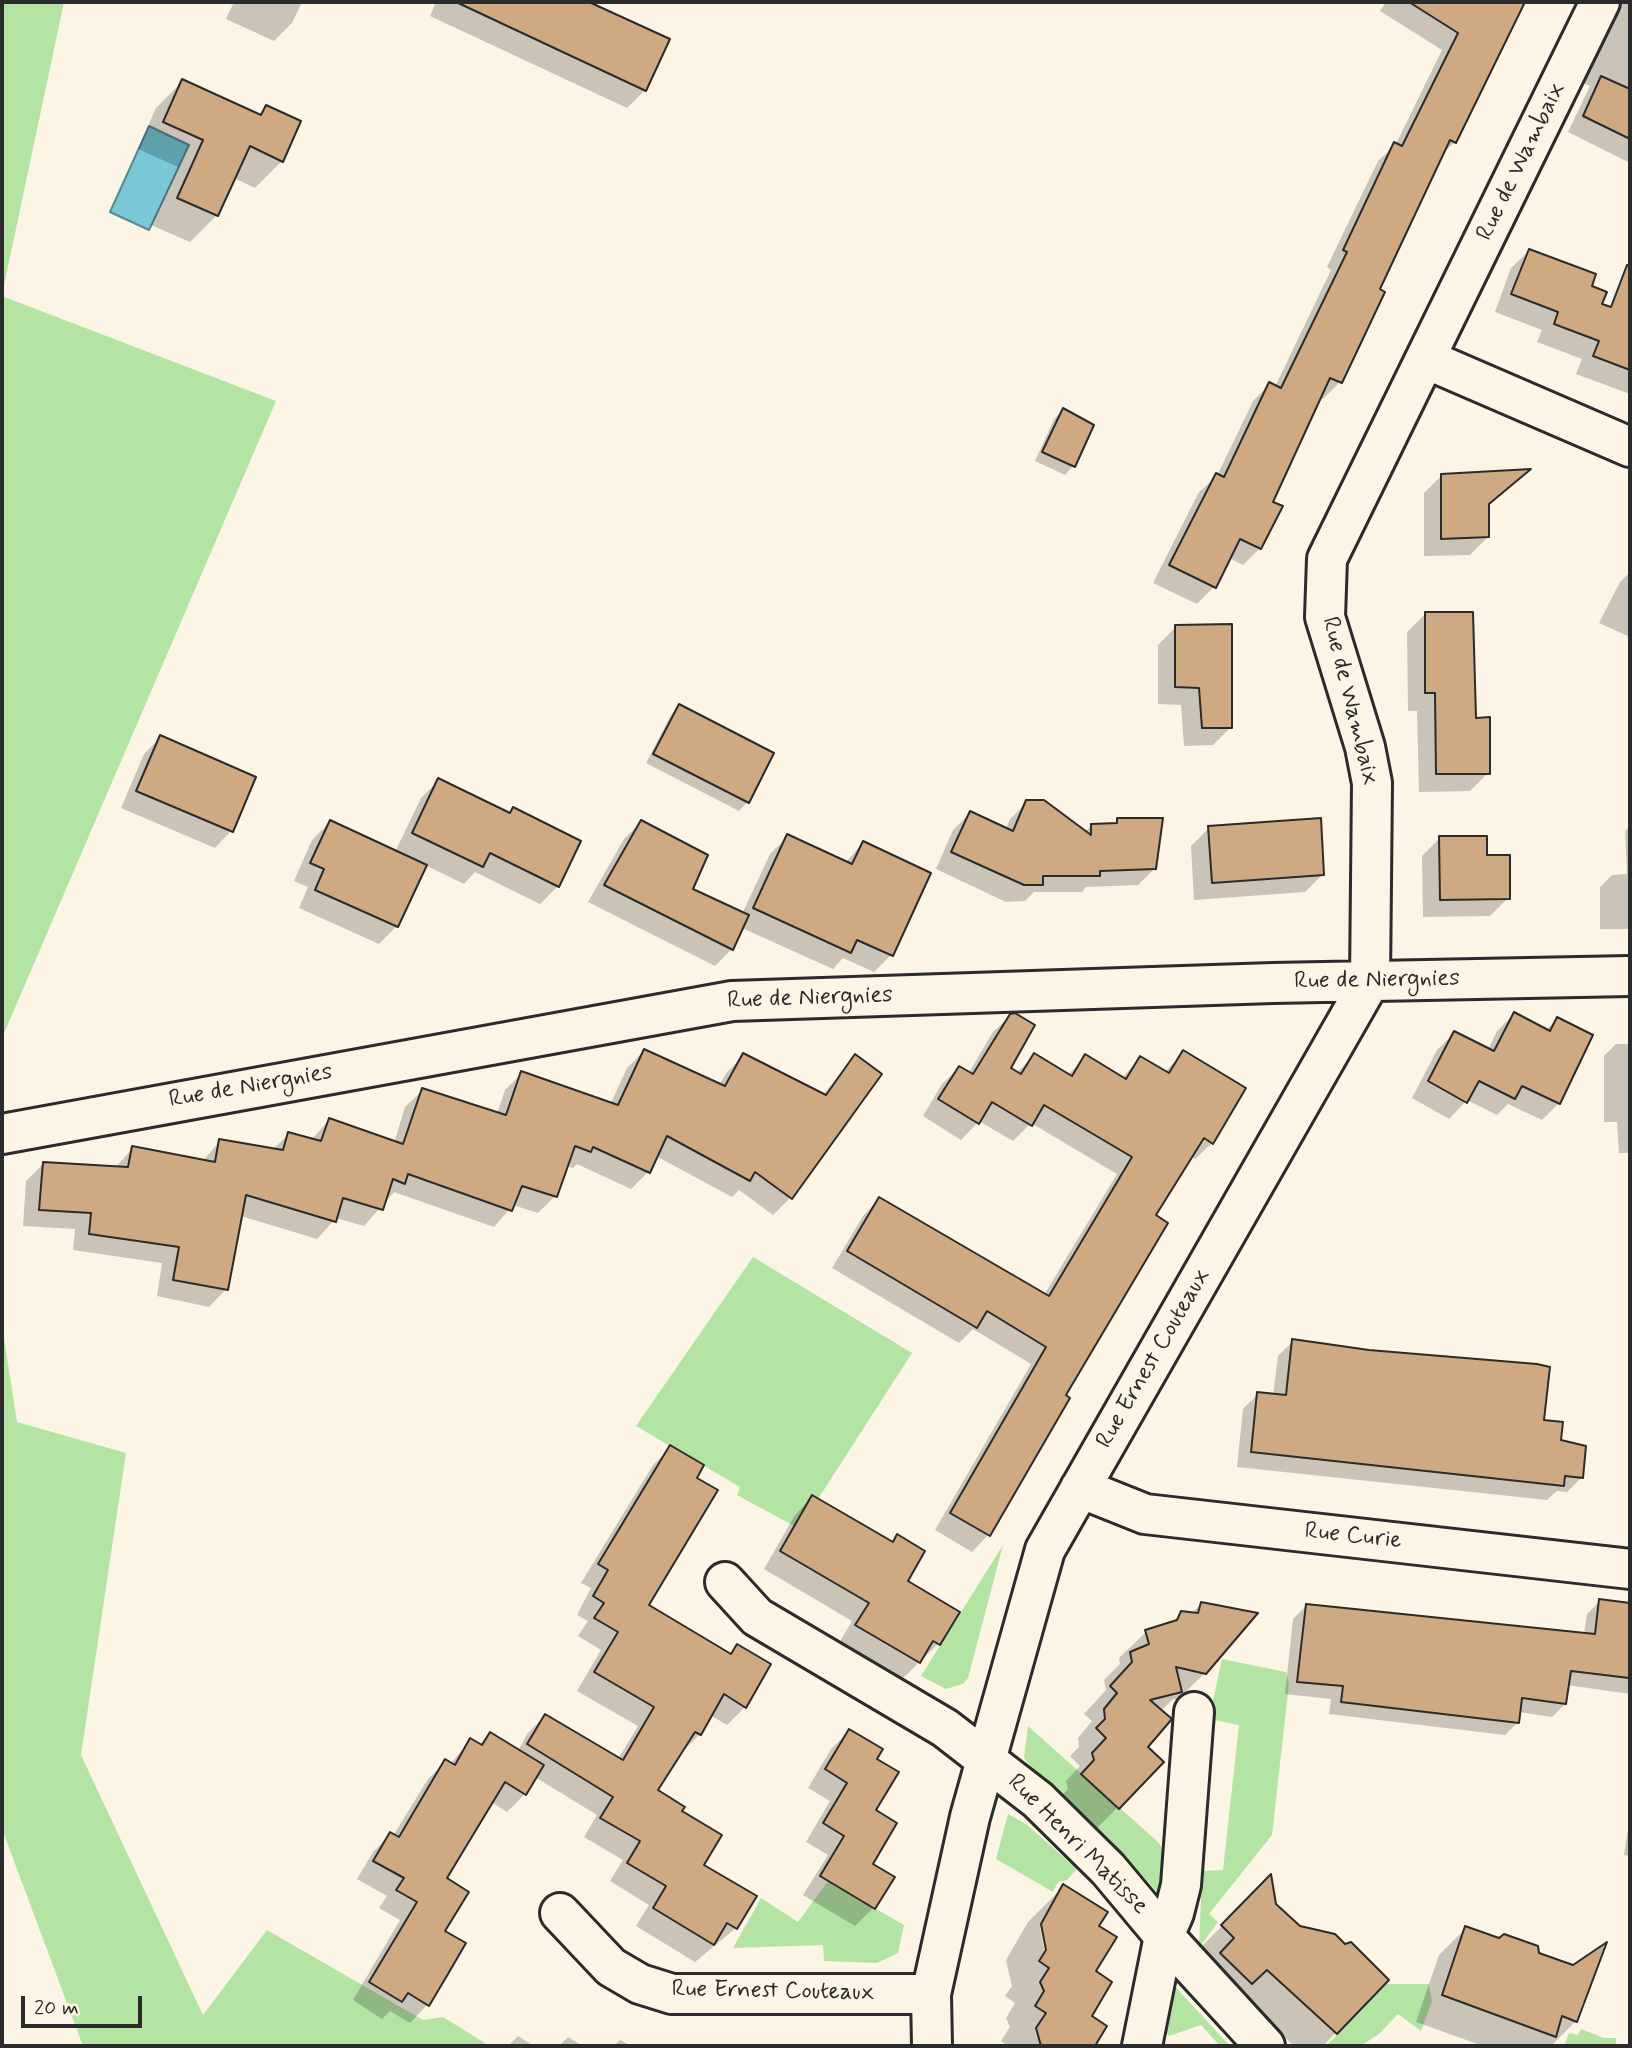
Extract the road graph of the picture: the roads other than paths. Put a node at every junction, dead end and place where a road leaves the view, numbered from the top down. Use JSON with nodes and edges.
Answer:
{"nodes":[{"id":1,"x":1600,"y":2,"type":"edge"},
{"id":2,"x":1426,"y":359,"type":"junction"},
{"id":3,"x":1630,"y":447,"type":"edge"},
{"id":4,"x":1630,"y":976,"type":"edge"},
{"id":5,"x":1370,"y":981,"type":"junction"},
{"id":6,"x":2,"y":1134,"type":"edge"},
{"id":7,"x":1080,"y":1488,"type":"junction"},
{"id":8,"x":1630,"y":1569,"type":"edge"},
{"id":9,"x":725,"y":1582,"type":"dead end"},
{"id":10,"x":1194,"y":1712,"type":"dead end"},
{"id":11,"x":986,"y":1757,"type":"junction"},
{"id":12,"x":560,"y":1913,"type":"dead end"},
{"id":13,"x":1164,"y":1936,"type":"junction"},
{"id":14,"x":931,"y":1994,"type":"junction"},
{"id":15,"x":932,"y":2046,"type":"edge"},
{"id":16,"x":1142,"y":2046,"type":"edge"},
{"id":17,"x":1265,"y":2046,"type":"edge"}],
"edges":[{"from":1,"to":2,"type":"street","name":"Rue de Wambaix"},
{"from":2,"to":3,"type":"street"},
{"from":2,"to":5,"type":"street","name":"Rue de Wambaix"},
{"from":4,"to":5,"type":"street","name":"Rue de Niergnies"},
{"from":5,"to":6,"type":"street","name":"Rue de Niergnies"},
{"from":5,"to":7,"type":"street","name":"Rue Ernest Couteaux"},
{"from":7,"to":8,"type":"street","name":"Rue Curie"},
{"from":7,"to":11,"type":"street","name":"Rue Ernest Couteaux"},
{"from":9,"to":11,"type":"street"},
{"from":10,"to":13,"type":"street","name":"Rue Henri Matisse"},
{"from":11,"to":13,"type":"street","name":"Rue Henri Matisse"},
{"from":11,"to":14,"type":"street","name":"Rue Ernest Couteaux"},
{"from":12,"to":14,"type":"street","name":"Rue Ernest Couteaux"},
{"from":13,"to":16,"type":"street"},
{"from":13,"to":17,"type":"street","name":"Rue Henri Matisse"},
{"from":14,"to":15,"type":"street","name":"Rue Ernest Couteaux"}]}
